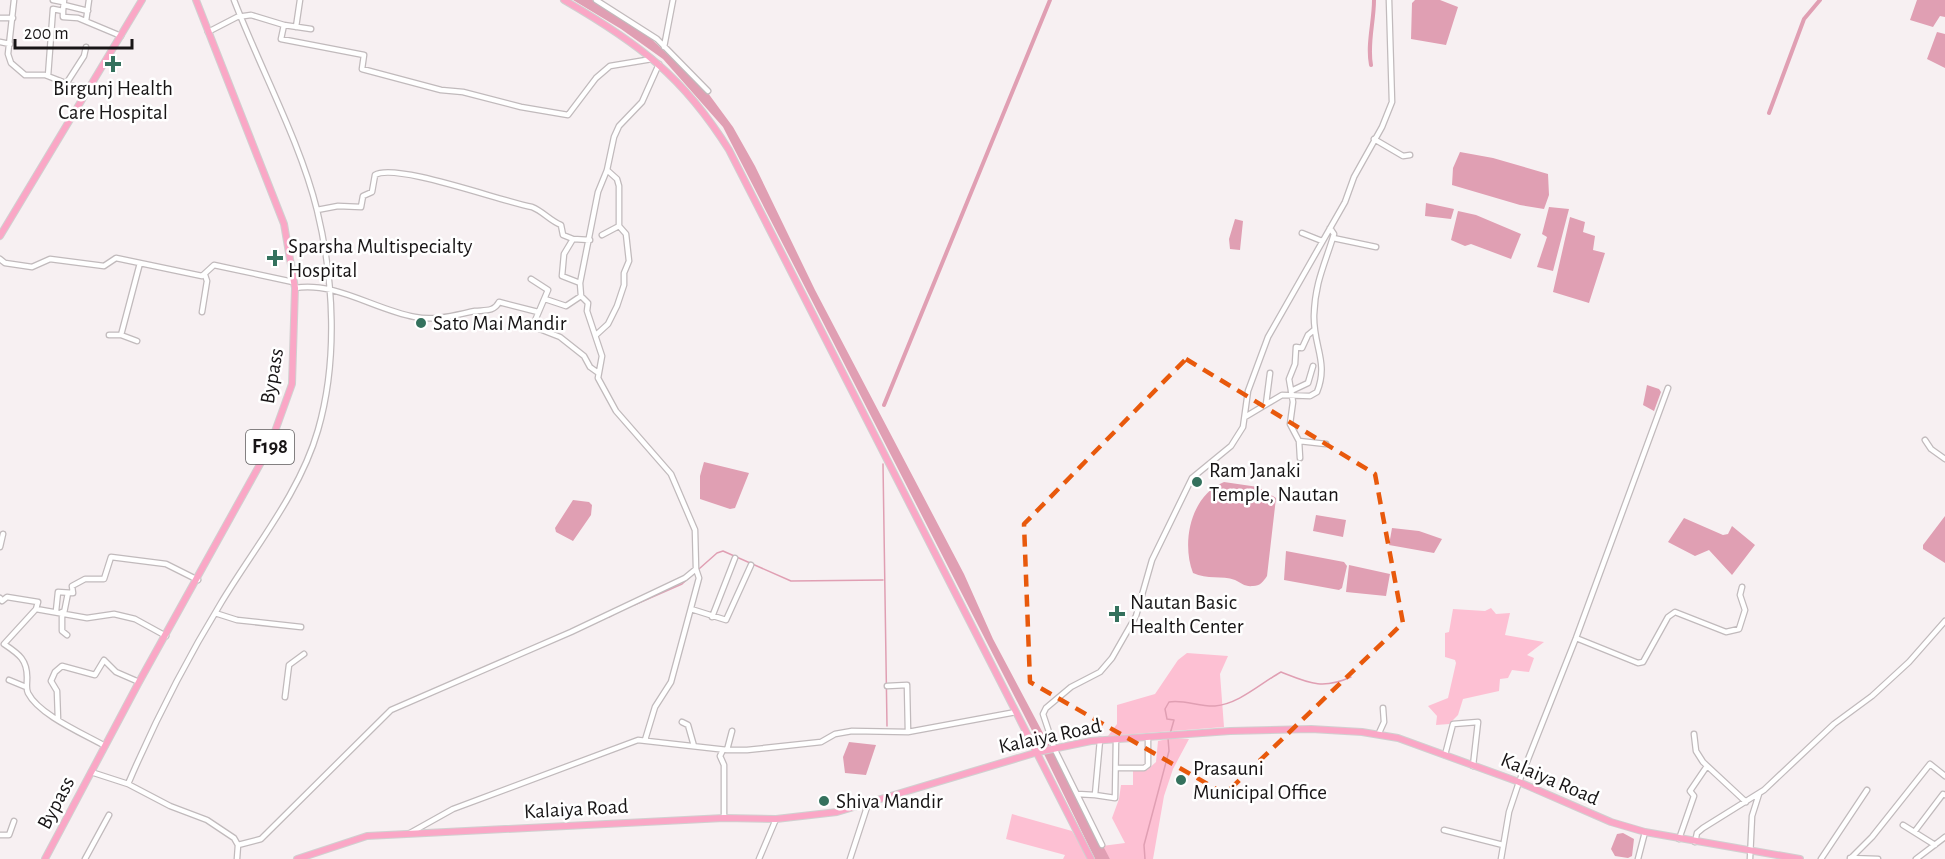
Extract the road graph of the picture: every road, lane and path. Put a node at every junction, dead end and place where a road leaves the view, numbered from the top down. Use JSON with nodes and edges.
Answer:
{"nodes":[{"id":1,"x":14,"y":0,"type":"edge"},
{"id":2,"x":53,"y":0,"type":"edge"},
{"id":3,"x":90,"y":0,"type":"edge"},
{"id":4,"x":142,"y":0,"type":"edge"},
{"id":5,"x":196,"y":0,"type":"edge"},
{"id":6,"x":234,"y":0,"type":"edge"},
{"id":7,"x":300,"y":0,"type":"edge"},
{"id":8,"x":564,"y":0,"type":"edge"},
{"id":9,"x":596,"y":0,"type":"edge"},
{"id":10,"x":674,"y":0,"type":"edge"},
{"id":11,"x":1389,"y":0,"type":"edge"},
{"id":12,"x":63,"y":4,"type":"edge"},
{"id":13,"x":88,"y":10,"type":"junction"},
{"id":14,"x":241,"y":17,"type":"junction"},
{"id":15,"x":0,"y":18,"type":"edge"},
{"id":16,"x":13,"y":18,"type":"junction"},
{"id":17,"x":86,"y":21,"type":"junction"},
{"id":18,"x":284,"y":25,"type":"junction"},
{"id":19,"x":296,"y":27,"type":"junction"},
{"id":20,"x":311,"y":29,"type":"dead end"},
{"id":21,"x":208,"y":32,"type":"junction"},
{"id":22,"x":122,"y":36,"type":"junction"},
{"id":23,"x":0,"y":42,"type":"edge"},
{"id":24,"x":10,"y":44,"type":"junction"},
{"id":25,"x":86,"y":47,"type":"dead end"},
{"id":26,"x":664,"y":47,"type":"junction"},
{"id":27,"x":653,"y":58,"type":"junction"},
{"id":28,"x":659,"y":64,"type":"junction"},
{"id":29,"x":48,"y":76,"type":"junction"},
{"id":30,"x":66,"y":84,"type":"junction"},
{"id":31,"x":708,"y":91,"type":"dead end"},
{"id":32,"x":89,"y":92,"type":"junction"},
{"id":33,"x":1374,"y":140,"type":"junction"},
{"id":34,"x":1410,"y":155,"type":"dead end"},
{"id":35,"x":607,"y":170,"type":"junction"},
{"id":36,"x":317,"y":210,"type":"junction"},
{"id":37,"x":619,"y":226,"type":"junction"},
{"id":38,"x":1330,"y":228,"type":"junction"},
{"id":39,"x":1302,"y":233,"type":"dead end"},
{"id":40,"x":602,"y":235,"type":"dead end"},
{"id":41,"x":0,"y":236,"type":"edge"},
{"id":42,"x":1333,"y":238,"type":"junction"},
{"id":43,"x":573,"y":239,"type":"junction"},
{"id":44,"x":590,"y":240,"type":"junction"},
{"id":45,"x":1322,"y":241,"type":"junction"},
{"id":46,"x":1376,"y":247,"type":"dead end"},
{"id":47,"x":0,"y":259,"type":"edge"},
{"id":48,"x":140,"y":262,"type":"junction"},
{"id":49,"x":205,"y":275,"type":"junction"},
{"id":50,"x":531,"y":279,"type":"dead end"},
{"id":51,"x":580,"y":283,"type":"junction"},
{"id":52,"x":294,"y":285,"type":"junction"},
{"id":53,"x":330,"y":288,"type":"junction"},
{"id":54,"x":581,"y":296,"type":"junction"},
{"id":55,"x":545,"y":299,"type":"junction"},
{"id":56,"x":202,"y":312,"type":"dead end"},
{"id":57,"x":538,"y":312,"type":"junction"},
{"id":58,"x":1314,"y":330,"type":"junction"},
{"id":59,"x":109,"y":335,"type":"dead end"},
{"id":60,"x":121,"y":335,"type":"junction"},
{"id":61,"x":596,"y":335,"type":"junction"},
{"id":62,"x":137,"y":341,"type":"dead end"},
{"id":63,"x":1313,"y":366,"type":"dead end"},
{"id":64,"x":597,"y":372,"type":"junction"},
{"id":65,"x":1270,"y":373,"type":"dead end"},
{"id":66,"x":1668,"y":388,"type":"dead end"},
{"id":67,"x":1291,"y":393,"type":"junction"},
{"id":68,"x":1266,"y":404,"type":"junction"},
{"id":69,"x":1245,"y":417,"type":"junction"},
{"id":70,"x":1924,"y":440,"type":"dead end"},
{"id":71,"x":1299,"y":441,"type":"junction"},
{"id":72,"x":1326,"y":444,"type":"dead end"},
{"id":73,"x":1300,"y":458,"type":"dead end"},
{"id":74,"x":1945,"y":459,"type":"edge"},
{"id":75,"x":3,"y":534,"type":"dead end"},
{"id":76,"x":0,"y":547,"type":"edge"},
{"id":77,"x":735,"y":558,"type":"dead end"},
{"id":78,"x":752,"y":565,"type":"dead end"},
{"id":79,"x":697,"y":571,"type":"junction"},
{"id":80,"x":198,"y":580,"type":"junction"},
{"id":81,"x":1742,"y":587,"type":"dead end"},
{"id":82,"x":68,"y":593,"type":"junction"},
{"id":83,"x":1,"y":599,"type":"edge"},
{"id":84,"x":0,"y":609,"type":"edge"},
{"id":85,"x":36,"y":609,"type":"junction"},
{"id":86,"x":691,"y":609,"type":"junction"},
{"id":87,"x":60,"y":612,"type":"junction"},
{"id":88,"x":215,"y":613,"type":"junction"},
{"id":89,"x":712,"y":616,"type":"junction"},
{"id":90,"x":1945,"y":621,"type":"edge"},
{"id":91,"x":301,"y":627,"type":"dead end"},
{"id":92,"x":1939,"y":629,"type":"junction"},
{"id":93,"x":1943,"y":634,"type":"dead end"},
{"id":94,"x":67,"y":635,"type":"dead end"},
{"id":95,"x":166,"y":636,"type":"junction"},
{"id":96,"x":1576,"y":638,"type":"junction"},
{"id":97,"x":2,"y":643,"type":"edge"},
{"id":98,"x":304,"y":654,"type":"dead end"},
{"id":99,"x":9,"y":680,"type":"dead end"},
{"id":100,"x":139,"y":682,"type":"junction"},
{"id":101,"x":887,"y":686,"type":"dead end"},
{"id":102,"x":26,"y":687,"type":"junction"},
{"id":103,"x":285,"y":697,"type":"dead end"},
{"id":104,"x":1383,"y":708,"type":"dead end"},
{"id":105,"x":1016,"y":712,"type":"junction"},
{"id":106,"x":58,"y":720,"type":"junction"},
{"id":107,"x":682,"y":722,"type":"dead end"},
{"id":108,"x":732,"y":731,"type":"dead end"},
{"id":109,"x":908,"y":732,"type":"junction"},
{"id":110,"x":1379,"y":734,"type":"junction"},
{"id":111,"x":1694,"y":734,"type":"dead end"},
{"id":112,"x":1148,"y":737,"type":"junction"},
{"id":113,"x":1116,"y":739,"type":"junction"},
{"id":114,"x":645,"y":740,"type":"junction"},
{"id":115,"x":1100,"y":740,"type":"junction"},
{"id":116,"x":105,"y":746,"type":"junction"},
{"id":117,"x":694,"y":746,"type":"junction"},
{"id":118,"x":725,"y":750,"type":"junction"},
{"id":119,"x":1054,"y":750,"type":"junction"},
{"id":120,"x":1040,"y":752,"type":"junction"},
{"id":121,"x":1445,"y":755,"type":"junction"},
{"id":122,"x":1473,"y":766,"type":"junction"},
{"id":123,"x":1707,"y":766,"type":"junction"},
{"id":124,"x":1117,"y":768,"type":"junction"},
{"id":125,"x":91,"y":772,"type":"junction"},
{"id":126,"x":1945,"y":776,"type":"edge"},
{"id":127,"x":1519,"y":782,"type":"junction"},
{"id":128,"x":128,"y":784,"type":"junction"},
{"id":129,"x":1867,"y":790,"type":"dead end"},
{"id":130,"x":1077,"y":794,"type":"junction"},
{"id":131,"x":1759,"y":794,"type":"junction"},
{"id":132,"x":1095,"y":795,"type":"junction"},
{"id":133,"x":1945,"y":795,"type":"edge"},
{"id":134,"x":1746,"y":802,"type":"junction"},
{"id":135,"x":868,"y":804,"type":"junction"},
{"id":136,"x":109,"y":815,"type":"dead end"},
{"id":137,"x":724,"y":818,"type":"junction"},
{"id":138,"x":776,"y":819,"type":"junction"},
{"id":139,"x":14,"y":821,"type":"dead end"},
{"id":140,"x":1903,"y":825,"type":"dead end"},
{"id":141,"x":1444,"y":830,"type":"dead end"},
{"id":142,"x":1915,"y":831,"type":"junction"},
{"id":143,"x":1645,"y":832,"type":"junction"},
{"id":144,"x":409,"y":834,"type":"junction"},
{"id":145,"x":0,"y":835,"type":"edge"},
{"id":146,"x":1945,"y":837,"type":"edge"},
{"id":147,"x":1678,"y":839,"type":"junction"},
{"id":148,"x":1695,"y":842,"type":"junction"},
{"id":149,"x":238,"y":845,"type":"junction"},
{"id":150,"x":1102,"y":845,"type":"dead end"},
{"id":151,"x":1503,"y":845,"type":"junction"},
{"id":152,"x":1935,"y":845,"type":"junction"},
{"id":153,"x":1750,"y":850,"type":"junction"},
{"id":154,"x":1850,"y":858,"type":"edge"},
{"id":155,"x":1920,"y":858,"type":"edge"},
{"id":156,"x":45,"y":859,"type":"edge"},
{"id":157,"x":85,"y":859,"type":"edge"},
{"id":158,"x":237,"y":859,"type":"edge"},
{"id":159,"x":297,"y":859,"type":"edge"},
{"id":160,"x":759,"y":859,"type":"edge"},
{"id":161,"x":850,"y":859,"type":"edge"},
{"id":162,"x":1091,"y":859,"type":"edge"},
{"id":163,"x":1501,"y":859,"type":"edge"},
{"id":164,"x":1638,"y":859,"type":"edge"},
{"id":165,"x":1749,"y":859,"type":"edge"},
{"id":166,"x":1800,"y":859,"type":"edge"},
{"id":167,"x":1821,"y":859,"type":"edge"},
{"id":168,"x":1878,"y":859,"type":"edge"}],
"edges":[{"from":1,"to":16,"type":"street"},
{"from":2,"to":12,"type":"street"},
{"from":3,"to":13,"type":"street"},
{"from":4,"to":22,"type":"main road"},
{"from":5,"to":21,"type":"main road","name":"Bypass","number":"F198"},
{"from":6,"to":14,"type":"street"},
{"from":7,"to":19,"type":"street"},
{"from":8,"to":27,"type":"main road"},
{"from":9,"to":26,"type":"street"},
{"from":10,"to":26,"type":"street"},
{"from":11,"to":33,"type":"street"},
{"from":12,"to":13,"type":"street"},
{"from":12,"to":17,"type":"street"},
{"from":12,"to":29,"type":"street"},
{"from":13,"to":17,"type":"street"},
{"from":14,"to":18,"type":"street"},
{"from":14,"to":21,"type":"street"},
{"from":14,"to":36,"type":"street"},
{"from":15,"to":16,"type":"street"},
{"from":16,"to":24,"type":"street"},
{"from":17,"to":22,"type":"street"},
{"from":18,"to":19,"type":"street"},
{"from":18,"to":27,"type":"street"},
{"from":19,"to":20,"type":"street"},
{"from":21,"to":52,"type":"main road","name":"Bypass","number":"F198"},
{"from":22,"to":32,"type":"main road"},
{"from":23,"to":24,"type":"street"},
{"from":24,"to":29,"type":"street"},
{"from":25,"to":30,"type":"street"},
{"from":26,"to":31,"type":"street"},
{"from":27,"to":28,"type":"main road"},
{"from":28,"to":35,"type":"street"},
{"from":28,"to":105,"type":"main road"},
{"from":29,"to":30,"type":"street"},
{"from":30,"to":32,"type":"street"},
{"from":32,"to":41,"type":"main road"},
{"from":33,"to":34,"type":"street"},
{"from":33,"to":38,"type":"street"},
{"from":35,"to":37,"type":"street"},
{"from":35,"to":44,"type":"street"},
{"from":36,"to":43,"type":"street"},
{"from":36,"to":53,"type":"street"},
{"from":37,"to":40,"type":"street"},
{"from":37,"to":61,"type":"street"},
{"from":38,"to":42,"type":"street"},
{"from":38,"to":45,"type":"street"},
{"from":39,"to":45,"type":"street"},
{"from":42,"to":46,"type":"street"},
{"from":42,"to":58,"type":"street"},
{"from":43,"to":44,"type":"street"},
{"from":43,"to":51,"type":"street"},
{"from":44,"to":51,"type":"street"},
{"from":45,"to":69,"type":"street"},
{"from":47,"to":48,"type":"street"},
{"from":48,"to":49,"type":"street"},
{"from":48,"to":60,"type":"street"},
{"from":49,"to":52,"type":"street"},
{"from":49,"to":56,"type":"street"},
{"from":50,"to":55,"type":"street"},
{"from":51,"to":54,"type":"street"},
{"from":52,"to":53,"type":"street"},
{"from":52,"to":80,"type":"main road","name":"Bypass","number":"F198"},
{"from":53,"to":57,"type":"street"},
{"from":53,"to":88,"type":"street"},
{"from":54,"to":55,"type":"street"},
{"from":54,"to":61,"type":"street"},
{"from":55,"to":57,"type":"street"},
{"from":57,"to":64,"type":"street"},
{"from":58,"to":67,"type":"street"},
{"from":58,"to":67,"type":"street"},
{"from":59,"to":60,"type":"street"},
{"from":60,"to":62,"type":"street"},
{"from":61,"to":64,"type":"street"},
{"from":63,"to":67,"type":"street"},
{"from":64,"to":79,"type":"street"},
{"from":65,"to":68,"type":"street"},
{"from":66,"to":96,"type":"street"},
{"from":67,"to":68,"type":"street"},
{"from":67,"to":71,"type":"street"},
{"from":68,"to":69,"type":"street"},
{"from":69,"to":119,"type":"street"},
{"from":70,"to":74,"type":"street"},
{"from":71,"to":72,"type":"street"},
{"from":71,"to":73,"type":"street"},
{"from":75,"to":76,"type":"street"},
{"from":77,"to":89,"type":"street"},
{"from":78,"to":89,"type":"street"},
{"from":79,"to":86,"type":"street"},
{"from":79,"to":149,"type":"street"},
{"from":80,"to":82,"type":"street"},
{"from":80,"to":95,"type":"main road","name":"Bypass","number":"F198"},
{"from":81,"to":96,"type":"street"},
{"from":82,"to":87,"type":"street"},
{"from":82,"to":87,"type":"street"},
{"from":83,"to":84,"type":"street"},
{"from":83,"to":85,"type":"street"},
{"from":85,"to":87,"type":"street"},
{"from":85,"to":97,"type":"street"},
{"from":86,"to":89,"type":"street"},
{"from":86,"to":114,"type":"street"},
{"from":87,"to":94,"type":"street"},
{"from":87,"to":95,"type":"street"},
{"from":88,"to":91,"type":"street"},
{"from":88,"to":128,"type":"street"},
{"from":90,"to":92,"type":"street"},
{"from":92,"to":93,"type":"street"},
{"from":92,"to":131,"type":"street"},
{"from":95,"to":100,"type":"main road","name":"Bypass","number":"F198"},
{"from":96,"to":127,"type":"street"},
{"from":97,"to":102,"type":"street"},
{"from":98,"to":103,"type":"street"},
{"from":99,"to":102,"type":"street"},
{"from":100,"to":106,"type":"street"},
{"from":100,"to":116,"type":"main road","name":"Bypass","number":"F198"},
{"from":101,"to":109,"type":"street"},
{"from":102,"to":106,"type":"street"},
{"from":104,"to":110,"type":"street"},
{"from":105,"to":109,"type":"street"},
{"from":105,"to":120,"type":"main road"},
{"from":106,"to":116,"type":"street"},
{"from":107,"to":117,"type":"street"},
{"from":108,"to":118,"type":"street"},
{"from":109,"to":118,"type":"street"},
{"from":110,"to":112,"type":"main road","name":"Kalaiya Road"},
{"from":110,"to":121,"type":"main road","name":"Kalaiya Road"},
{"from":111,"to":123,"type":"street"},
{"from":112,"to":113,"type":"main road","name":"Kalaiya Road"},
{"from":112,"to":124,"type":"street"},
{"from":113,"to":115,"type":"main road","name":"Kalaiya Road"},
{"from":113,"to":124,"type":"street"},
{"from":114,"to":117,"type":"street"},
{"from":114,"to":144,"type":"street"},
{"from":115,"to":119,"type":"main road","name":"Kalaiya Road"},
{"from":115,"to":132,"type":"street"},
{"from":116,"to":125,"type":"main road","name":"Bypass","number":"F198"},
{"from":117,"to":118,"type":"street"},
{"from":118,"to":137,"type":"street"},
{"from":119,"to":120,"type":"main road","name":"Kalaiya Road"},
{"from":119,"to":130,"type":"street"},
{"from":120,"to":135,"type":"main road","name":"Kalaiya Road"},
{"from":120,"to":162,"type":"main road"},
{"from":121,"to":122,"type":"main road","name":"Kalaiya Road"},
{"from":121,"to":122,"type":"street"},
{"from":122,"to":127,"type":"main road","name":"Kalaiya Road"},
{"from":123,"to":134,"type":"street"},
{"from":123,"to":147,"type":"street"},
{"from":124,"to":132,"type":"street"},
{"from":125,"to":128,"type":"street"},
{"from":125,"to":156,"type":"main road","name":"Bypass","number":"F198"},
{"from":126,"to":154,"type":"street"},
{"from":127,"to":143,"type":"main road","name":"Kalaiya Road"},
{"from":127,"to":151,"type":"street"},
{"from":128,"to":149,"type":"street"},
{"from":129,"to":167,"type":"street"},
{"from":130,"to":132,"type":"street"},
{"from":130,"to":150,"type":"street"},
{"from":131,"to":134,"type":"street"},
{"from":131,"to":153,"type":"street"},
{"from":133,"to":142,"type":"street"},
{"from":134,"to":148,"type":"street"},
{"from":135,"to":138,"type":"main road","name":"Kalaiya Road"},
{"from":135,"to":161,"type":"street"},
{"from":136,"to":157,"type":"street"},
{"from":137,"to":138,"type":"main road","name":"Kalaiya Road"},
{"from":137,"to":144,"type":"main road","name":"Kalaiya Road"},
{"from":138,"to":160,"type":"street"},
{"from":139,"to":145,"type":"street"},
{"from":140,"to":142,"type":"street"},
{"from":141,"to":151,"type":"street"},
{"from":142,"to":152,"type":"street"},
{"from":143,"to":147,"type":"main road","name":"Kalaiya Road"},
{"from":143,"to":164,"type":"street"},
{"from":144,"to":159,"type":"main road","name":"Kalaiya Road"},
{"from":146,"to":152,"type":"street"},
{"from":147,"to":148,"type":"main road","name":"Kalaiya Road"},
{"from":148,"to":153,"type":"main road","name":"Kalaiya Road"},
{"from":149,"to":158,"type":"street"},
{"from":151,"to":163,"type":"street"},
{"from":152,"to":155,"type":"street"},
{"from":153,"to":165,"type":"street"},
{"from":153,"to":166,"type":"main road","name":"Kalaiya Road"},
{"from":154,"to":168,"type":"street"}]}
